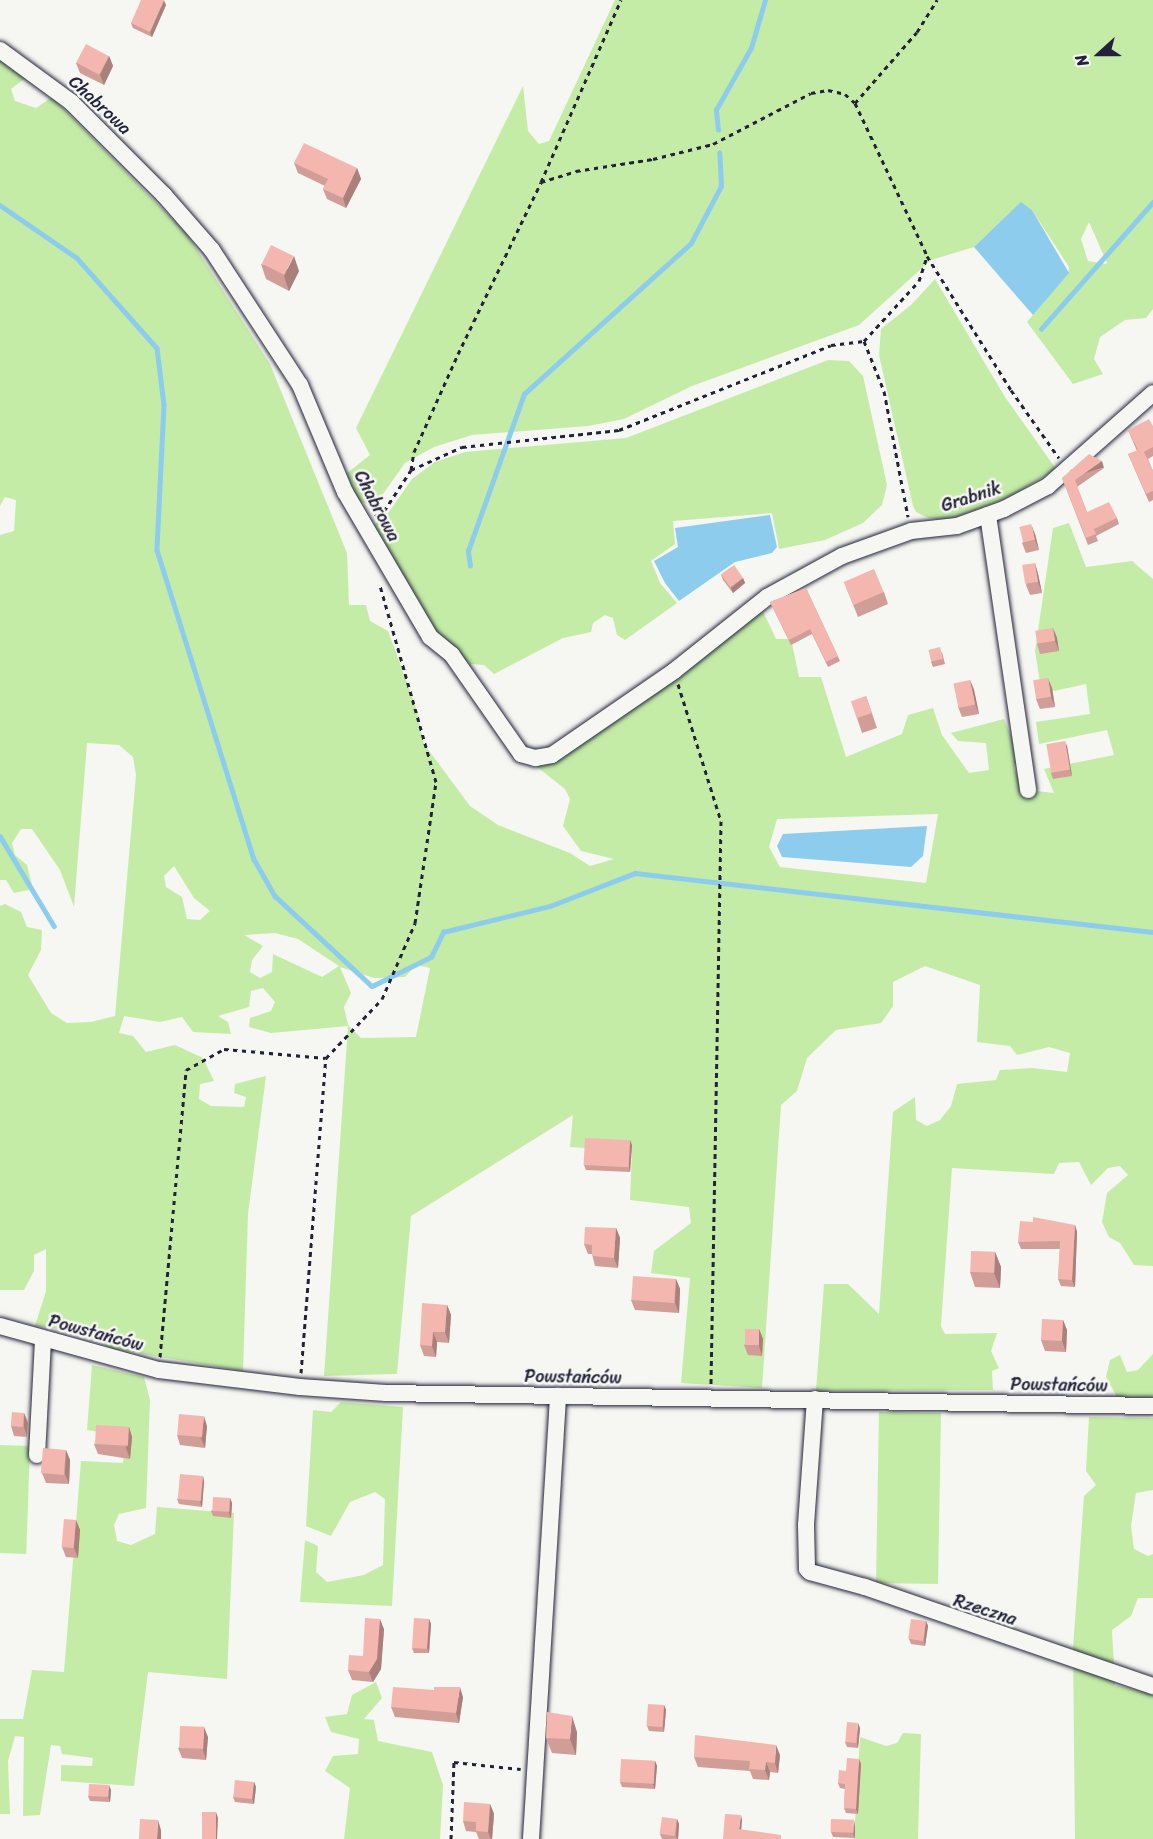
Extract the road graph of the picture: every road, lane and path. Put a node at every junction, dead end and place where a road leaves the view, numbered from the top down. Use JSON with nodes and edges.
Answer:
{"nodes":[{"id":1,"x":621,"y":0,"type":"edge"},
{"id":2,"x":937,"y":0,"type":"edge"},
{"id":3,"x":0,"y":50,"type":"edge"},
{"id":4,"x":855,"y":103,"type":"junction"},
{"id":5,"x":541,"y":182,"type":"junction"},
{"id":6,"x":927,"y":256,"type":"junction"},
{"id":7,"x":864,"y":341,"type":"junction"},
{"id":8,"x":1153,"y":393,"type":"edge"},
{"id":9,"x":1068,"y":464,"type":"junction"},
{"id":10,"x":411,"y":470,"type":"junction"},
{"id":11,"x":988,"y":515,"type":"junction"},
{"id":12,"x":363,"y":523,"type":"junction"},
{"id":13,"x":910,"y":531,"type":"junction"},
{"id":14,"x":379,"y":579,"type":"dead end"},
{"id":15,"x":774,"y":592,"type":"joint"},
{"id":16,"x":674,"y":671,"type":"junction"},
{"id":17,"x":1028,"y":790,"type":"dead end"},
{"id":18,"x":326,"y":1058,"type":"junction"},
{"id":19,"x":0,"y":1326,"type":"edge"},
{"id":20,"x":43,"y":1339,"type":"junction"},
{"id":21,"x":159,"y":1370,"type":"junction"},
{"id":22,"x":300,"y":1387,"type":"junction"},
{"id":23,"x":558,"y":1396,"type":"junction"},
{"id":24,"x":711,"y":1399,"type":"junction"},
{"id":25,"x":815,"y":1399,"type":"junction"},
{"id":26,"x":1153,"y":1406,"type":"edge"},
{"id":27,"x":37,"y":1455,"type":"dead end"},
{"id":28,"x":1153,"y":1686,"type":"edge"},
{"id":29,"x":534,"y":1770,"type":"junction"},
{"id":30,"x":451,"y":1839,"type":"edge"},
{"id":31,"x":531,"y":1839,"type":"edge"}],
"edges":[{"from":1,"to":5,"type":"path"},
{"from":2,"to":4,"type":"path"},
{"from":3,"to":12,"type":"street","name":"Chabrowa"},
{"from":4,"to":5,"type":"path"},
{"from":4,"to":6,"type":"path"},
{"from":5,"to":10,"type":"path"},
{"from":6,"to":7,"type":"path"},
{"from":6,"to":9,"type":"path"},
{"from":7,"to":10,"type":"path"},
{"from":7,"to":13,"type":"path"},
{"from":8,"to":9,"type":"street","name":"Grabnik"},
{"from":9,"to":11,"type":"street","name":"Grabnik"},
{"from":10,"to":12,"type":"path"},
{"from":11,"to":13,"type":"street","name":"Grabnik"},
{"from":11,"to":17,"type":"street"},
{"from":12,"to":16,"type":"street","name":"Chabrowa"},
{"from":13,"to":15,"type":"street","name":"Grabnik"},
{"from":14,"to":18,"type":"path"},
{"from":15,"to":16,"type":"street","name":"Chabrowa"},
{"from":16,"to":24,"type":"path"},
{"from":18,"to":21,"type":"path"},
{"from":18,"to":22,"type":"path"},
{"from":19,"to":20,"type":"street","name":"Powstańców"},
{"from":20,"to":21,"type":"street","name":"Powstańców"},
{"from":20,"to":27,"type":"street"},
{"from":21,"to":22,"type":"street","name":"Powstańców"},
{"from":22,"to":23,"type":"street","name":"Powstańców"},
{"from":23,"to":24,"type":"street","name":"Powstańców"},
{"from":23,"to":29,"type":"street"},
{"from":24,"to":25,"type":"street","name":"Powstańców"},
{"from":25,"to":26,"type":"street","name":"Powstańców"},
{"from":25,"to":28,"type":"street","name":"Rzeczna"},
{"from":29,"to":30,"type":"path"},
{"from":29,"to":31,"type":"street"}]}
